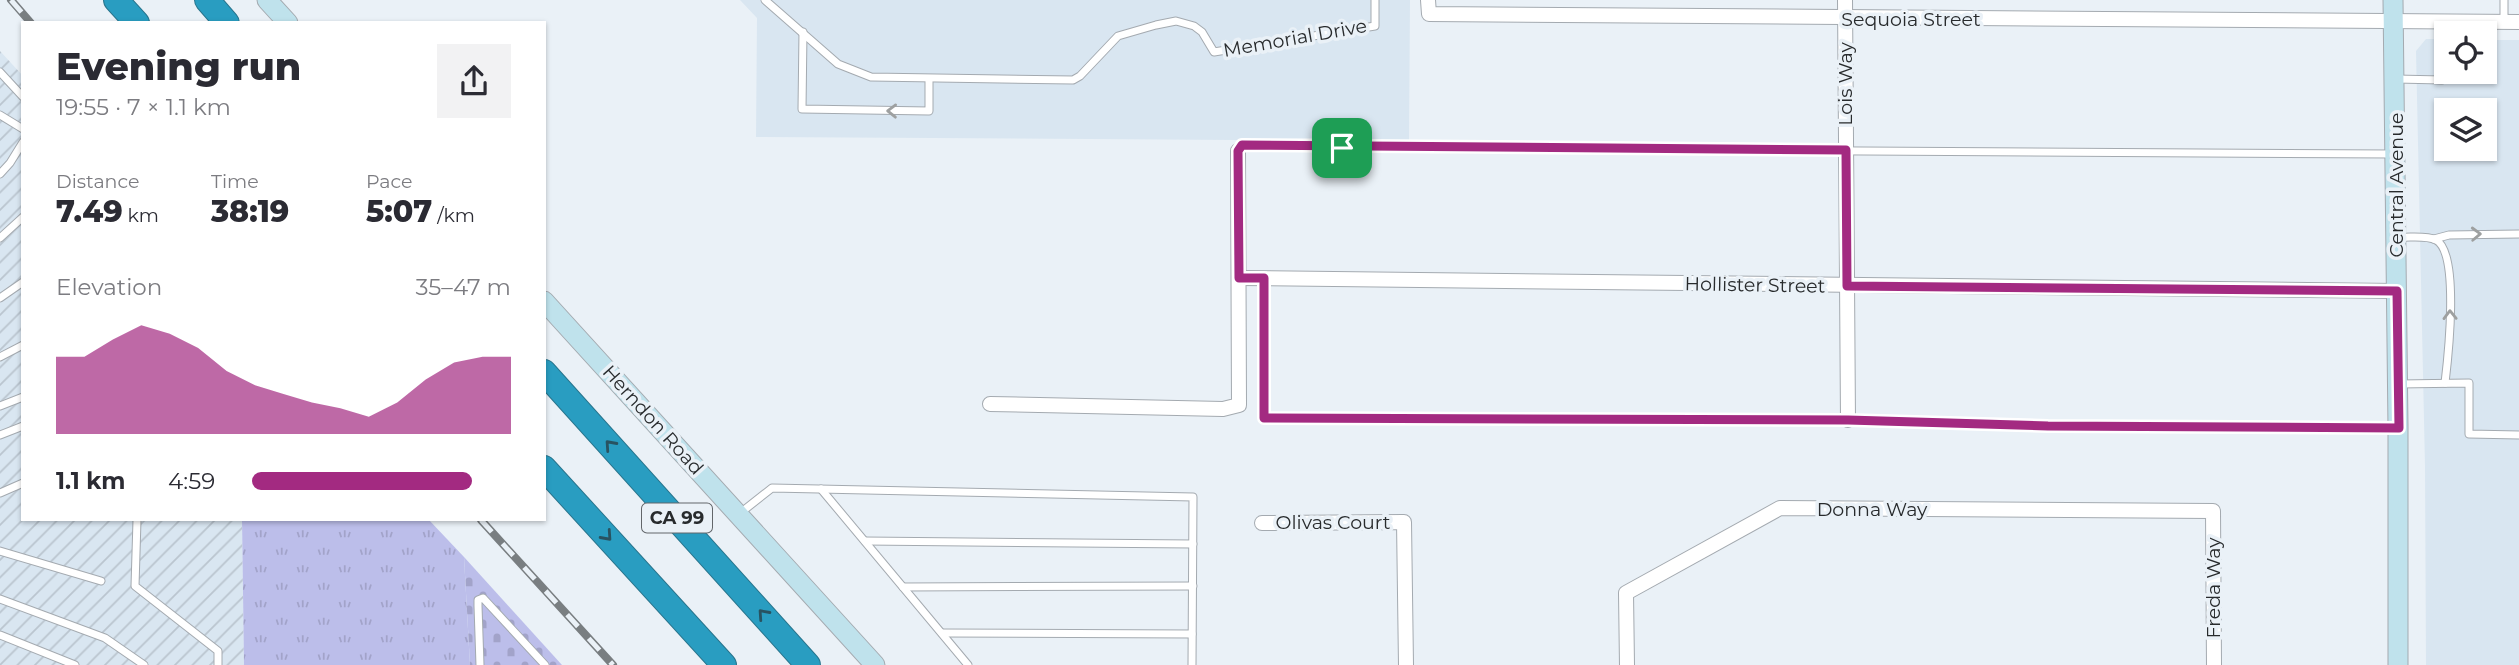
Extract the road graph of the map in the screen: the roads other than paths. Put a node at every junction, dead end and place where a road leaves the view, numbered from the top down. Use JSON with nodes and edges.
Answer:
{"nodes":[{"id":1,"x":116,"y":0,"type":"edge"},
{"id":2,"x":207,"y":0,"type":"edge"},
{"id":3,"x":267,"y":0,"type":"edge"},
{"id":4,"x":765,"y":0,"type":"edge"},
{"id":5,"x":1375,"y":0,"type":"edge"},
{"id":6,"x":1845,"y":0,"type":"edge"},
{"id":7,"x":2393,"y":0,"type":"edge"},
{"id":8,"x":2504,"y":0,"type":"edge"},
{"id":9,"x":1429,"y":7,"type":"edge"},
{"id":10,"x":1845,"y":18,"type":"junction"},
{"id":11,"x":135,"y":21,"type":"edge"},
{"id":12,"x":226,"y":21,"type":"edge"},
{"id":13,"x":286,"y":21,"type":"edge"},
{"id":14,"x":2393,"y":22,"type":"junction"},
{"id":15,"x":2512,"y":22,"type":"edge"},
{"id":16,"x":803,"y":32,"type":"junction"},
{"id":17,"x":0,"y":72,"type":"edge"},
{"id":18,"x":2396,"y":79,"type":"junction"},
{"id":19,"x":2434,"y":79,"type":"edge"},
{"id":20,"x":929,"y":80,"type":"junction"},
{"id":21,"x":21,"y":95,"type":"edge"},
{"id":22,"x":0,"y":116,"type":"edge"},
{"id":23,"x":21,"y":129,"type":"edge"},
{"id":24,"x":21,"y":145,"type":"edge"},
{"id":25,"x":1846,"y":150,"type":"junction"},
{"id":26,"x":1238,"y":151,"type":"joint"},
{"id":27,"x":2396,"y":154,"type":"junction"},
{"id":28,"x":0,"y":174,"type":"edge"},
{"id":29,"x":21,"y":219,"type":"edge"},
{"id":30,"x":2519,"y":234,"type":"edge"},
{"id":31,"x":2397,"y":237,"type":"junction"},
{"id":32,"x":0,"y":238,"type":"edge"},
{"id":33,"x":2434,"y":239,"type":"junction"},
{"id":34,"x":1239,"y":278,"type":"junction"},
{"id":35,"x":1264,"y":278,"type":"junction"},
{"id":36,"x":21,"y":283,"type":"edge"},
{"id":37,"x":1847,"y":286,"type":"junction"},
{"id":38,"x":2397,"y":291,"type":"junction"},
{"id":39,"x":0,"y":298,"type":"edge"},
{"id":40,"x":546,"y":303,"type":"edge"},
{"id":41,"x":21,"y":346,"type":"edge"},
{"id":42,"x":0,"y":357,"type":"edge"},
{"id":43,"x":546,"y":374,"type":"edge"},
{"id":44,"x":2445,"y":383,"type":"junction"},
{"id":45,"x":2398,"y":384,"type":"junction"},
{"id":46,"x":21,"y":398,"type":"edge"},
{"id":47,"x":990,"y":404,"type":"dead end"},
{"id":48,"x":0,"y":405,"type":"edge"},
{"id":49,"x":1848,"y":420,"type":"junction"},
{"id":50,"x":21,"y":427,"type":"edge"},
{"id":51,"x":2399,"y":428,"type":"junction"},
{"id":52,"x":0,"y":435,"type":"edge"},
{"id":53,"x":2519,"y":435,"type":"edge"},
{"id":54,"x":546,"y":470,"type":"edge"},
{"id":55,"x":21,"y":484,"type":"edge"},
{"id":56,"x":821,"y":489,"type":"junction"},
{"id":57,"x":0,"y":494,"type":"edge"},
{"id":58,"x":2213,"y":511,"type":"joint"},
{"id":59,"x":739,"y":514,"type":"junction"},
{"id":60,"x":137,"y":521,"type":"edge"},
{"id":61,"x":1262,"y":523,"type":"dead end"},
{"id":62,"x":865,"y":541,"type":"junction"},
{"id":63,"x":1193,"y":544,"type":"junction"},
{"id":64,"x":0,"y":551,"type":"edge"},
{"id":65,"x":100,"y":581,"type":"dead end"},
{"id":66,"x":1193,"y":586,"type":"junction"},
{"id":67,"x":904,"y":587,"type":"junction"},
{"id":68,"x":0,"y":599,"type":"edge"},
{"id":69,"x":942,"y":634,"type":"junction"},
{"id":70,"x":1192,"y":634,"type":"junction"},
{"id":71,"x":0,"y":635,"type":"edge"},
{"id":72,"x":75,"y":665,"type":"edge"},
{"id":73,"x":144,"y":665,"type":"edge"},
{"id":74,"x":218,"y":665,"type":"edge"},
{"id":75,"x":480,"y":665,"type":"edge"},
{"id":76,"x":545,"y":665,"type":"edge"},
{"id":77,"x":724,"y":665,"type":"edge"},
{"id":78,"x":808,"y":665,"type":"edge"},
{"id":79,"x":875,"y":665,"type":"edge"},
{"id":80,"x":968,"y":665,"type":"edge"},
{"id":81,"x":1192,"y":665,"type":"edge"},
{"id":82,"x":1406,"y":665,"type":"edge"},
{"id":83,"x":1627,"y":665,"type":"edge"},
{"id":84,"x":2214,"y":665,"type":"edge"},
{"id":85,"x":2398,"y":665,"type":"edge"}],
"edges":[{"from":1,"to":11,"type":"highway"},
{"from":2,"to":12,"type":"highway"},
{"from":3,"to":13,"type":"street"},
{"from":4,"to":16,"type":"lane"},
{"from":5,"to":20,"type":"lane","name":"Memorial Drive"},
{"from":6,"to":10,"type":"street","name":"Lois Way"},
{"from":7,"to":14,"type":"street","name":"Central Avenue"},
{"from":8,"to":15,"type":"lane"},
{"from":9,"to":10,"type":"street","name":"Sequoia Street"},
{"from":10,"to":14,"type":"street","name":"Sequoia Street"},
{"from":10,"to":25,"type":"street","name":"Lois Way"},
{"from":14,"to":15,"type":"street","name":"Sequoia Street"},
{"from":14,"to":18,"type":"street","name":"Central Avenue"},
{"from":16,"to":20,"type":"lane"},
{"from":20,"to":16,"type":"lane","one_way":true},
{"from":17,"to":21,"type":"lane"},
{"from":18,"to":19,"type":"lane"},
{"from":18,"to":27,"type":"street","name":"Central Avenue"},
{"from":22,"to":23,"type":"lane"},
{"from":24,"to":28,"type":"lane"},
{"from":25,"to":26,"type":"lane"},
{"from":25,"to":27,"type":"lane"},
{"from":25,"to":37,"type":"street","name":"Lois Way"},
{"from":26,"to":34,"type":"street"},
{"from":27,"to":31,"type":"street","name":"Central Avenue"},
{"from":29,"to":32,"type":"lane"},
{"from":33,"to":30,"type":"lane","one_way":true},
{"from":31,"to":33,"type":"lane"},
{"from":31,"to":38,"type":"street","name":"Central Avenue"},
{"from":44,"to":33,"type":"lane","one_way":true},
{"from":34,"to":35,"type":"street","name":"Hollister Street"},
{"from":34,"to":47,"type":"street"},
{"from":35,"to":37,"type":"street","name":"Hollister Street"},
{"from":35,"to":49,"type":"lane"},
{"from":36,"to":39,"type":"lane"},
{"from":37,"to":38,"type":"street","name":"Hollister Street"},
{"from":37,"to":49,"type":"street","name":"Lois Way"},
{"from":38,"to":45,"type":"street","name":"Central Avenue"},
{"from":40,"to":59,"type":"street","name":"Herndon Road"},
{"from":41,"to":42,"type":"lane"},
{"from":78,"to":43,"type":"highway","number":"CA 99","one_way":true},
{"from":44,"to":45,"type":"lane"},
{"from":44,"to":53,"type":"lane"},
{"from":45,"to":51,"type":"street","name":"Central Avenue"},
{"from":46,"to":48,"type":"lane"},
{"from":49,"to":51,"type":"lane"},
{"from":50,"to":52,"type":"lane"},
{"from":51,"to":85,"type":"street","name":"Central Avenue"},
{"from":54,"to":77,"type":"highway","number":"CA 99","one_way":true},
{"from":55,"to":57,"type":"lane"},
{"from":56,"to":59,"type":"lane"},
{"from":56,"to":62,"type":"lane"},
{"from":56,"to":63,"type":"lane"},
{"from":58,"to":83,"type":"street","name":"Donna Way"},
{"from":58,"to":84,"type":"street","name":"Freda Way"},
{"from":59,"to":79,"type":"street","name":"Herndon Road"},
{"from":60,"to":74,"type":"lane"},
{"from":61,"to":82,"type":"street","name":"Olivas Court"},
{"from":62,"to":63,"type":"lane"},
{"from":62,"to":67,"type":"lane"},
{"from":63,"to":66,"type":"lane"},
{"from":64,"to":65,"type":"lane"},
{"from":66,"to":67,"type":"lane"},
{"from":66,"to":70,"type":"lane"},
{"from":67,"to":69,"type":"lane"},
{"from":68,"to":73,"type":"lane"},
{"from":69,"to":70,"type":"lane"},
{"from":69,"to":80,"type":"lane"},
{"from":70,"to":81,"type":"lane"},
{"from":71,"to":72,"type":"lane"},
{"from":75,"to":76,"type":"lane"}]}
